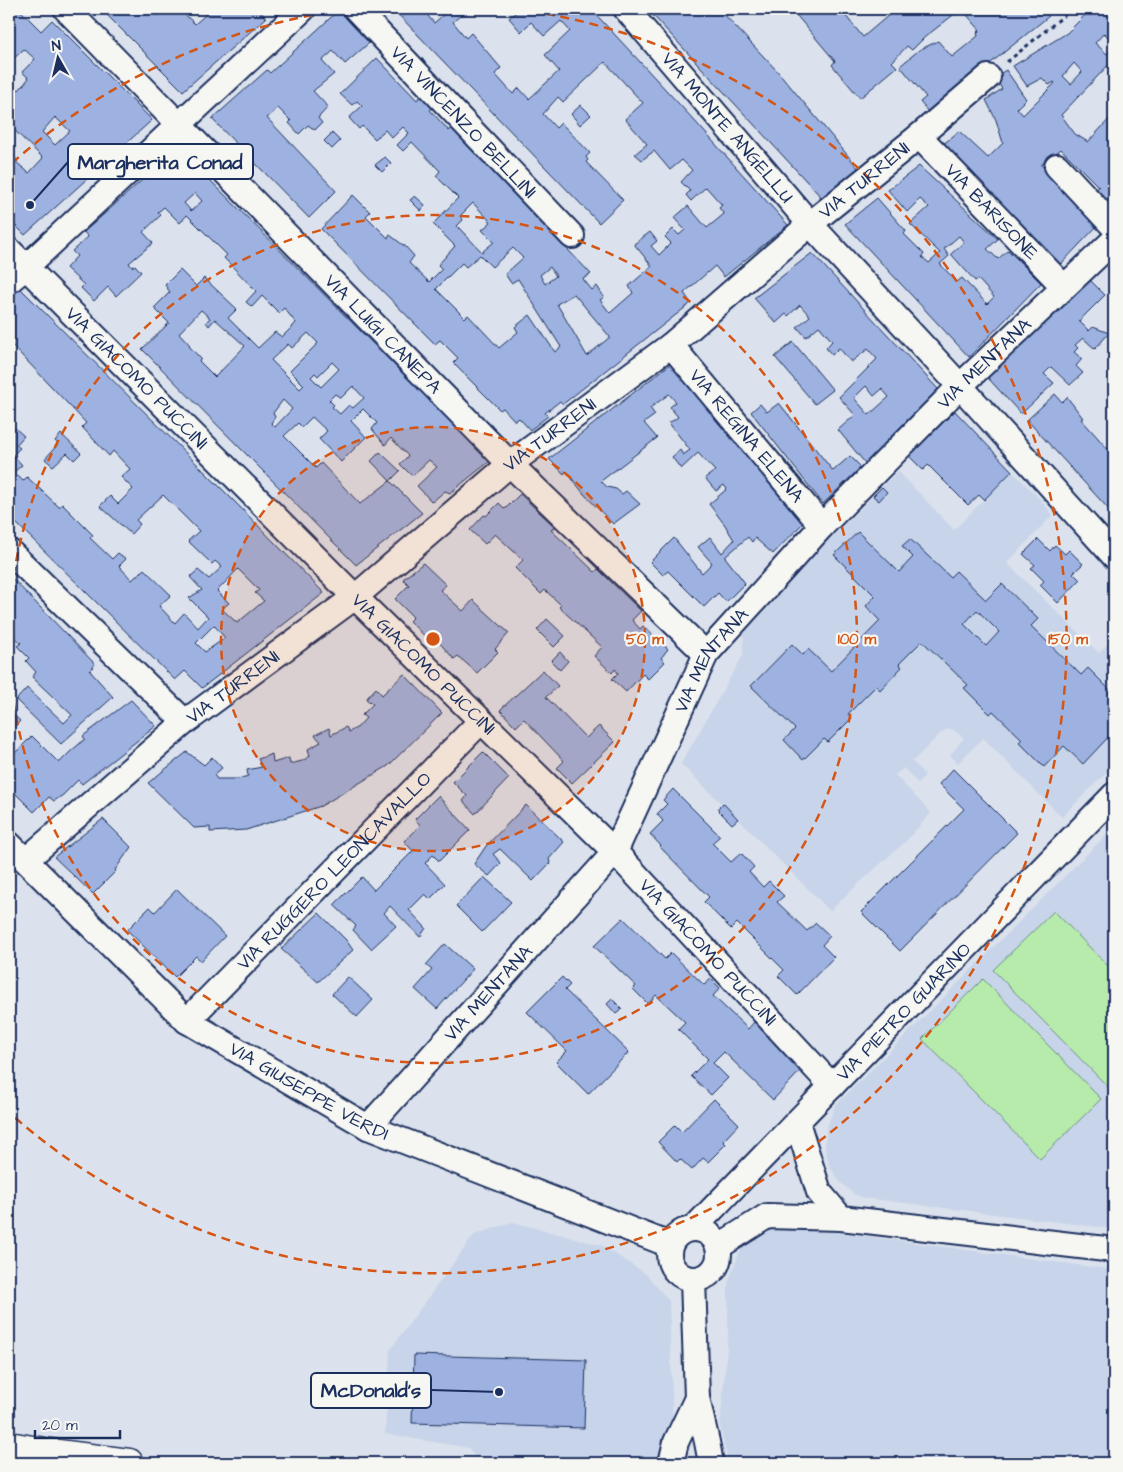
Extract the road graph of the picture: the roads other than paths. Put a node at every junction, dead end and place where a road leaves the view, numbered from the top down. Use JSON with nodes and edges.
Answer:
{"nodes":[{"id":1,"x":66,"y":9,"type":"edge"},
{"id":2,"x":303,"y":9,"type":"edge"},
{"id":3,"x":356,"y":9,"type":"edge"},
{"id":4,"x":626,"y":9,"type":"edge"},
{"id":5,"x":988,"y":77,"type":"road end"},
{"id":6,"x":178,"y":124,"type":"junction"},
{"id":7,"x":919,"y":136,"type":"junction"},
{"id":8,"x":1057,"y":166,"type":"dead end"},
{"id":9,"x":810,"y":224,"type":"junction"},
{"id":10,"x":1114,"y":227,"type":"edge"},
{"id":11,"x":572,"y":236,"type":"dead end"},
{"id":12,"x":1114,"y":240,"type":"edge"},
{"id":13,"x":9,"y":250,"type":"edge"},
{"id":14,"x":17,"y":274,"type":"edge"},
{"id":15,"x":1064,"y":288,"type":"junction"},
{"id":16,"x":671,"y":346,"type":"junction"},
{"id":17,"x":960,"y":386,"type":"junction"},
{"id":18,"x":510,"y":464,"type":"junction"},
{"id":19,"x":822,"y":526,"type":"junction"},
{"id":20,"x":9,"y":551,"type":"edge"},
{"id":21,"x":1114,"y":556,"type":"edge"},
{"id":22,"x":355,"y":598,"type":"junction"},
{"id":23,"x":706,"y":654,"type":"junction"},
{"id":24,"x":481,"y":721,"type":"junction"},
{"id":25,"x":185,"y":722,"type":"junction"},
{"id":26,"x":1114,"y":795,"type":"edge"},
{"id":27,"x":9,"y":844,"type":"edge"},
{"id":28,"x":615,"y":852,"type":"junction"},
{"id":29,"x":26,"y":860,"type":"junction"},
{"id":30,"x":187,"y":1021,"type":"junction"},
{"id":31,"x":832,"y":1086,"type":"junction"},
{"id":32,"x":797,"y":1122,"type":"junction"},
{"id":33,"x":368,"y":1127,"type":"junction"},
{"id":34,"x":841,"y":1218,"type":"junction"},
{"id":35,"x":694,"y":1228,"type":"junction"},
{"id":36,"x":670,"y":1245,"type":"junction"},
{"id":37,"x":718,"y":1246,"type":"junction"},
{"id":38,"x":1114,"y":1250,"type":"edge"},
{"id":39,"x":693,"y":1279,"type":"junction"},
{"id":40,"x":696,"y":1398,"type":"junction"},
{"id":41,"x":9,"y":1446,"type":"edge"},
{"id":42,"x":129,"y":1463,"type":"edge"},
{"id":43,"x":672,"y":1463,"type":"edge"},
{"id":44,"x":711,"y":1463,"type":"edge"}],
"edges":[{"from":1,"to":6,"type":"street","name":"VIA LUIGI CANEPA"},
{"from":2,"to":6,"type":"street"},
{"from":3,"to":11,"type":"street","name":"VIA VINCENZO BELLINI"},
{"from":4,"to":9,"type":"street","name":"VIA MONTE ANGELLU"},
{"from":5,"to":7,"type":"street","name":"VIA TURRENI"},
{"from":6,"to":14,"type":"street"},
{"from":6,"to":18,"type":"street","name":"VIA LUIGI CANEPA"},
{"from":7,"to":9,"type":"street","name":"VIA TURRENI"},
{"from":7,"to":15,"type":"street","name":"VIA BARISONE"},
{"from":8,"to":10,"type":"street"},
{"from":9,"to":16,"type":"street","name":"VIA TURRENI"},
{"from":9,"to":17,"type":"street","name":"VIA MONTE ANGELLU"},
{"from":12,"to":15,"type":"street","name":"VIA MENTANA"},
{"from":13,"to":14,"type":"street","name":"VIA GIACOMO PUCCINI"},
{"from":14,"to":22,"type":"street","name":"VIA GIACOMO PUCCINI"},
{"from":15,"to":17,"type":"street","name":"VIA MENTANA"},
{"from":16,"to":18,"type":"street","name":"VIA TURRENI"},
{"from":16,"to":19,"type":"street","name":"VIA REGINA ELENA"},
{"from":17,"to":19,"type":"street","name":"VIA MENTANA"},
{"from":17,"to":21,"type":"street","name":"VIA MONTE ANGELLU"},
{"from":18,"to":22,"type":"street","name":"VIA TURRENI"},
{"from":18,"to":23,"type":"street","name":"VIA LUIGI CANEPA"},
{"from":19,"to":23,"type":"street","name":"VIA MENTANA"},
{"from":20,"to":25,"type":"street"},
{"from":22,"to":24,"type":"street","name":"VIA GIACOMO PUCCINI"},
{"from":22,"to":25,"type":"street","name":"VIA TURRENI"},
{"from":23,"to":28,"type":"street","name":"VIA MENTANA"},
{"from":24,"to":28,"type":"street","name":"VIA GIACOMO PUCCINI"},
{"from":24,"to":30,"type":"street","name":"VIA RUGGERO LEONCAVALLO"},
{"from":25,"to":29,"type":"street","name":"VIA TURRENI"},
{"from":26,"to":31,"type":"street","name":"VIA PIETRO GUARINO"},
{"from":27,"to":29,"type":"street","name":"VIA GIUSEPPE VERDI"},
{"from":28,"to":31,"type":"street","name":"VIA GIACOMO PUCCINI"},
{"from":28,"to":33,"type":"street","name":"VIA MENTANA"},
{"from":29,"to":30,"type":"street","name":"VIA GIUSEPPE VERDI"},
{"from":30,"to":33,"type":"street","name":"VIA GIUSEPPE VERDI"},
{"from":31,"to":32,"type":"street","name":"VIA PIETRO GUARINO"},
{"from":32,"to":34,"type":"street"},
{"from":32,"to":35,"type":"street","name":"VIA PIETRO GUARINO"},
{"from":33,"to":36,"type":"street","name":"VIA GIUSEPPE VERDI"},
{"from":34,"to":37,"type":"street"},
{"from":34,"to":38,"type":"street"},
{"from":35,"to":36,"type":"street"},
{"from":35,"to":37,"type":"street"},
{"from":36,"to":39,"type":"street"},
{"from":37,"to":39,"type":"street"},
{"from":39,"to":40,"type":"street"},
{"from":40,"to":43,"type":"street"},
{"from":40,"to":44,"type":"street"},
{"from":41,"to":42,"type":"main road"}]}
